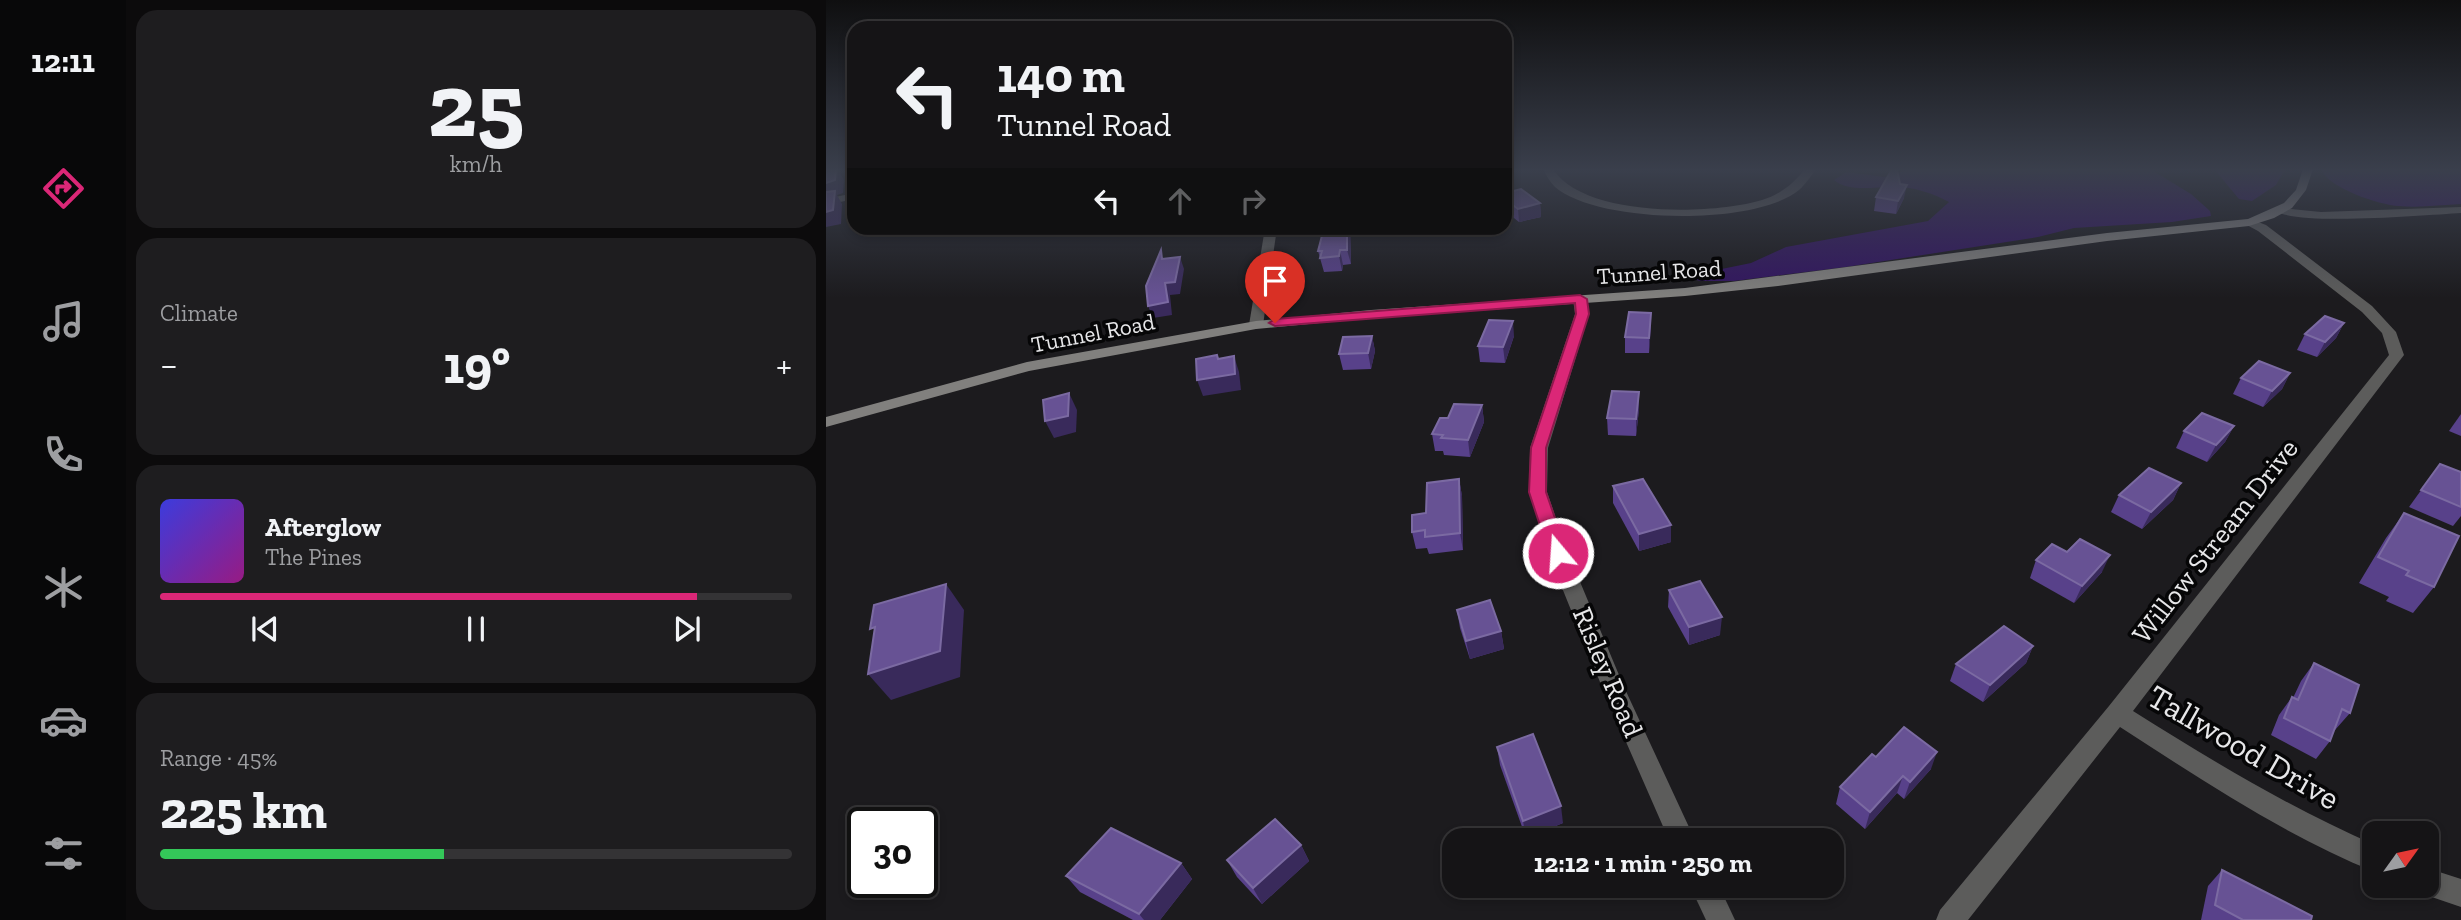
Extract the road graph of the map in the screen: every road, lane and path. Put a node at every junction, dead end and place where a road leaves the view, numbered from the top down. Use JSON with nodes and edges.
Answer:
{"nodes":[{"id":1,"x":1680,"y":212,"type":"edge"},
{"id":2,"x":1714,"y":212,"type":"edge"},
{"id":3,"x":2279,"y":212,"type":"edge"},
{"id":4,"x":2291,"y":212,"type":"edge"},
{"id":5,"x":2407,"y":212,"type":"edge"},
{"id":6,"x":2249,"y":222,"type":"junction"},
{"id":7,"x":1269,"y":235,"type":"edge"},
{"id":8,"x":1580,"y":299,"type":"junction"},
{"id":9,"x":1256,"y":325,"type":"junction"},
{"id":10,"x":826,"y":422,"type":"edge"},
{"id":11,"x":2117,"y":713,"type":"junction"},
{"id":12,"x":1677,"y":828,"type":"edge"},
{"id":13,"x":2362,"y":853,"type":"edge"},
{"id":14,"x":2440,"y":886,"type":"edge"},
{"id":15,"x":2461,"y":893,"type":"edge"},
{"id":16,"x":1710,"y":898,"type":"edge"},
{"id":17,"x":1721,"y":920,"type":"edge"},
{"id":18,"x":1950,"y":920,"type":"edge"}],
"edges":[{"from":1,"to":2,"type":"street"},
{"from":3,"to":6,"type":"main road","name":"Tunnel Road"},
{"from":4,"to":5,"type":"street"},
{"from":6,"to":8,"type":"main road","name":"Tunnel Road"},
{"from":6,"to":11,"type":"street","name":"Willow Stream Drive"},
{"from":7,"to":9,"type":"street"},
{"from":8,"to":9,"type":"main road","name":"Tunnel Road"},
{"from":8,"to":12,"type":"street","name":"Risley Road"},
{"from":9,"to":10,"type":"main road","name":"Tunnel Road"},
{"from":11,"to":13,"type":"street","name":"Tallwood Drive"},
{"from":11,"to":18,"type":"street","name":"Willow Stream Drive"},
{"from":14,"to":15,"type":"street"},
{"from":16,"to":17,"type":"street"}]}
